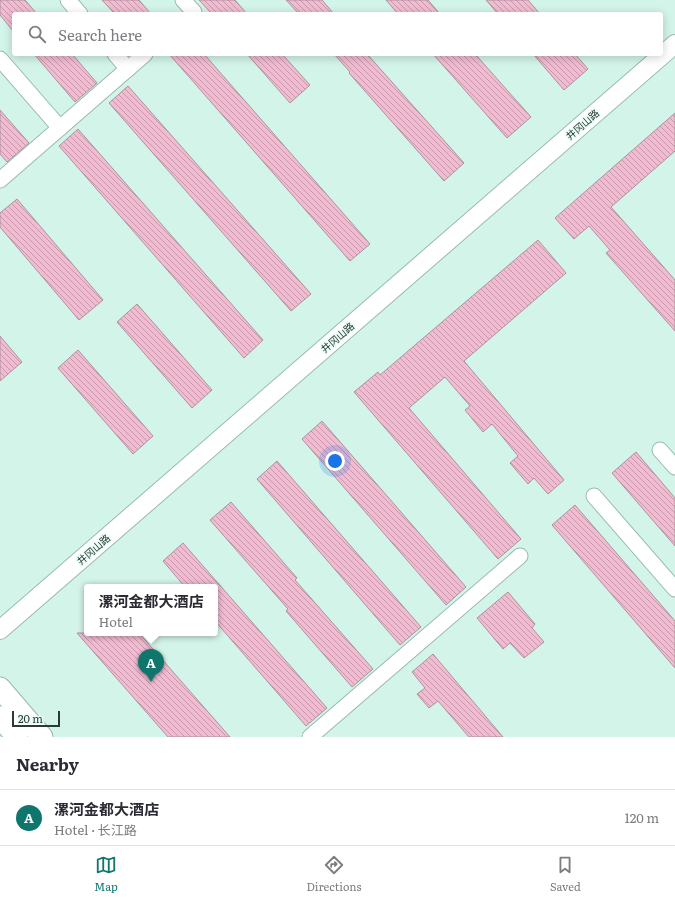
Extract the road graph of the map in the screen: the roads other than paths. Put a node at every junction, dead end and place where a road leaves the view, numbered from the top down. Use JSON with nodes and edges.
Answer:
{"nodes":[{"id":1,"x":68,"y":0,"type":"edge"},
{"id":2,"x":183,"y":0,"type":"edge"},
{"id":3,"x":78,"y":12,"type":"edge"},
{"id":4,"x":194,"y":12,"type":"edge"},
{"id":5,"x":675,"y":44,"type":"edge"},
{"id":6,"x":663,"y":54,"type":"edge"},
{"id":7,"x":117,"y":56,"type":"edge"},
{"id":8,"x":143,"y":56,"type":"edge"},
{"id":9,"x":661,"y":56,"type":"edge"},
{"id":10,"x":0,"y":59,"type":"edge"},
{"id":11,"x":128,"y":69,"type":"junction"},
{"id":12,"x":60,"y":128,"type":"junction"},
{"id":13,"x":0,"y":180,"type":"edge"},
{"id":14,"x":660,"y":450,"type":"dead end"},
{"id":15,"x":675,"y":467,"type":"edge"},
{"id":16,"x":594,"y":496,"type":"dead end"},
{"id":17,"x":520,"y":556,"type":"dead end"},
{"id":18,"x":675,"y":589,"type":"edge"},
{"id":19,"x":0,"y":630,"type":"edge"},
{"id":20,"x":0,"y":688,"type":"edge"},
{"id":21,"x":0,"y":717,"type":"edge"},
{"id":22,"x":0,"y":722,"type":"edge"},
{"id":23,"x":3,"y":737,"type":"edge"},
{"id":24,"x":17,"y":737,"type":"edge"},
{"id":25,"x":42,"y":737,"type":"edge"},
{"id":26,"x":310,"y":737,"type":"edge"}],
"edges":[{"from":1,"to":3,"type":"street"},
{"from":2,"to":4,"type":"street"},
{"from":5,"to":6,"type":"street","name":"井冈山路"},
{"from":7,"to":11,"type":"street"},
{"from":8,"to":11,"type":"street"},
{"from":9,"to":19,"type":"street","name":"井冈山路"},
{"from":10,"to":12,"type":"street"},
{"from":11,"to":12,"type":"street"},
{"from":12,"to":13,"type":"street"},
{"from":14,"to":15,"type":"street"},
{"from":16,"to":18,"type":"street"},
{"from":17,"to":26,"type":"street"},
{"from":20,"to":25,"type":"main road"},
{"from":21,"to":24,"type":"main road"},
{"from":22,"to":23,"type":"street"}]}
